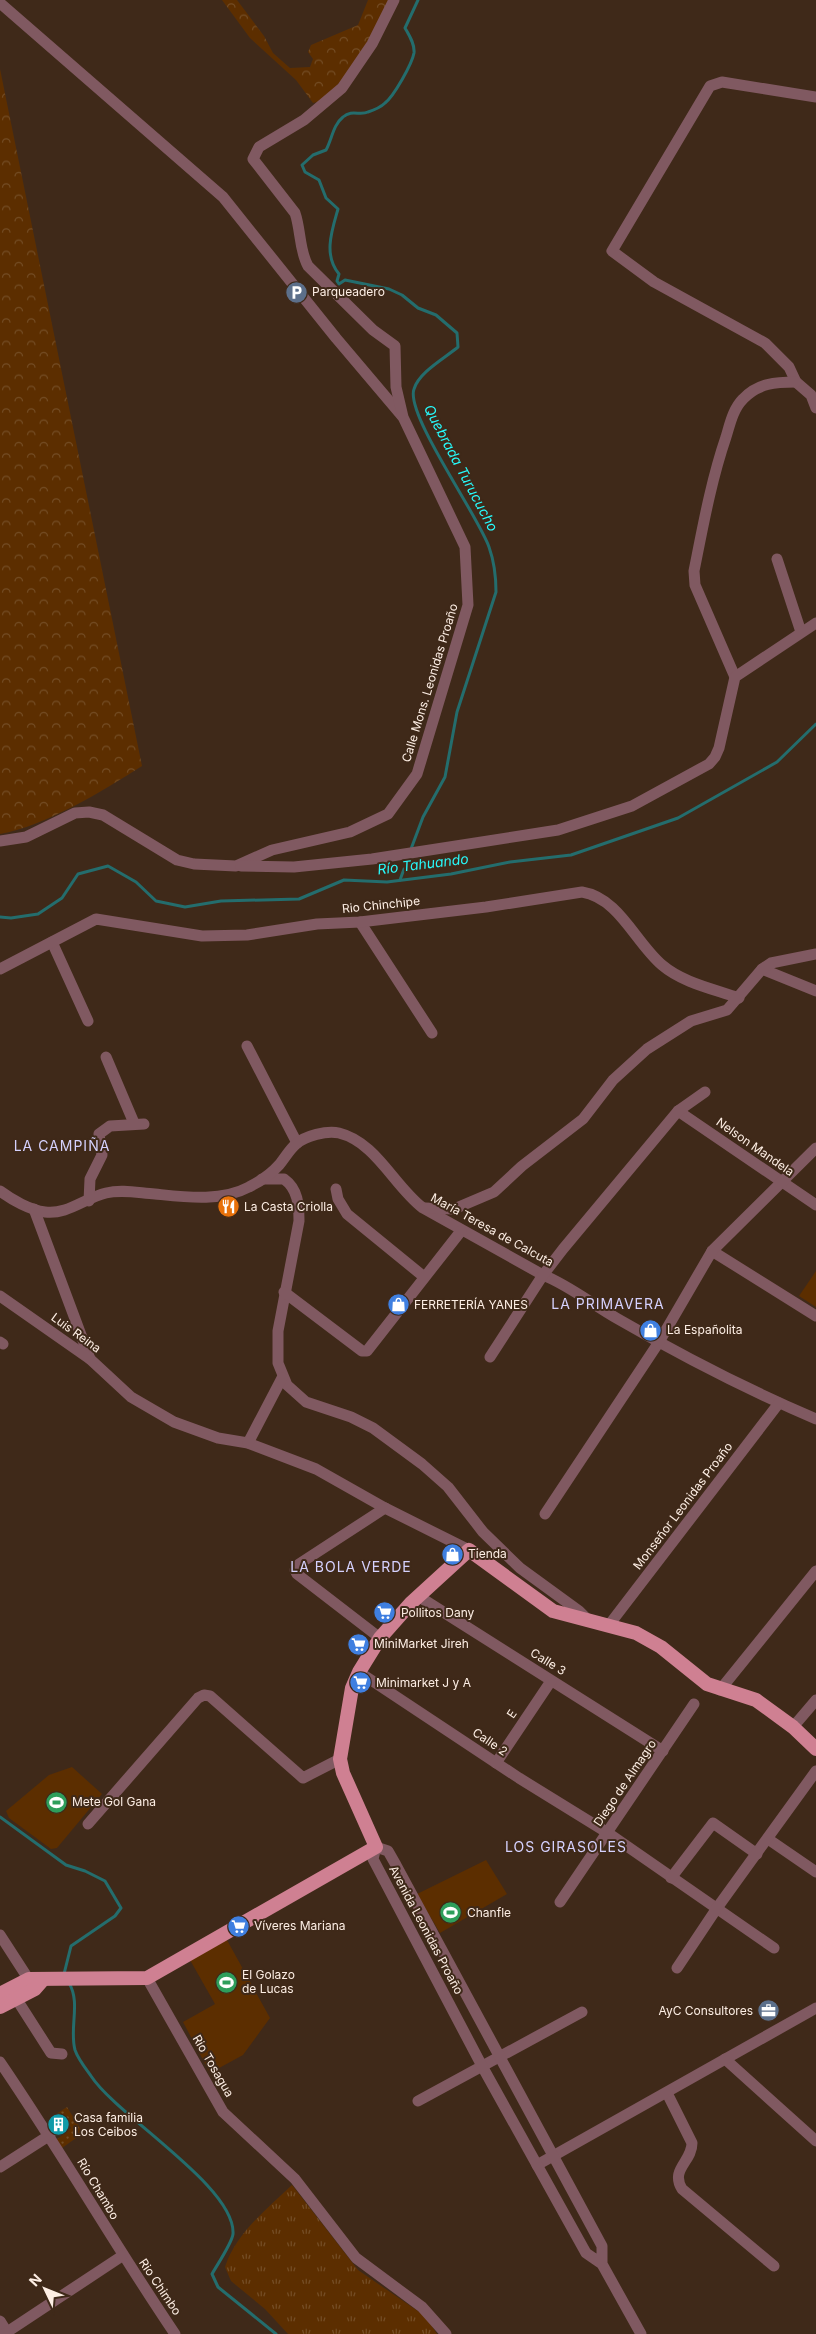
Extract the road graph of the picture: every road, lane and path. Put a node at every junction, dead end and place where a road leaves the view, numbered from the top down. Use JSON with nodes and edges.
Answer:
{"nodes":[{"id":1,"x":394,"y":0,"type":"edge"},
{"id":2,"x":0,"y":3,"type":"edge"},
{"id":3,"x":816,"y":97,"type":"edge"},
{"id":4,"x":796,"y":382,"type":"junction"},
{"id":5,"x":816,"y":408,"type":"edge"},
{"id":6,"x":403,"y":417,"type":"junction"},
{"id":7,"x":777,"y":559,"type":"dead end"},
{"id":8,"x":816,"y":622,"type":"edge"},
{"id":9,"x":801,"y":632,"type":"junction"},
{"id":10,"x":735,"y":677,"type":"junction"},
{"id":11,"x":0,"y":841,"type":"edge"},
{"id":12,"x":236,"y":866,"type":"junction"},
{"id":13,"x":360,"y":922,"type":"junction"},
{"id":14,"x":52,"y":942,"type":"junction"},
{"id":15,"x":816,"y":954,"type":"edge"},
{"id":16,"x":0,"y":969,"type":"edge"},
{"id":17,"x":762,"y":969,"type":"junction"},
{"id":18,"x":816,"y":991,"type":"edge"},
{"id":19,"x":739,"y":998,"type":"junction"},
{"id":20,"x":88,"y":1021,"type":"dead end"},
{"id":21,"x":432,"y":1033,"type":"dead end"},
{"id":22,"x":247,"y":1046,"type":"dead end"},
{"id":23,"x":106,"y":1057,"type":"dead end"},
{"id":24,"x":705,"y":1092,"type":"dead end"},
{"id":25,"x":678,"y":1111,"type":"junction"},
{"id":26,"x":297,"y":1143,"type":"junction"},
{"id":27,"x":816,"y":1148,"type":"edge"},
{"id":28,"x":262,"y":1179,"type":"junction"},
{"id":29,"x":782,"y":1182,"type":"junction"},
{"id":30,"x":336,"y":1189,"type":"dead end"},
{"id":31,"x":0,"y":1191,"type":"edge"},
{"id":32,"x":89,"y":1200,"type":"junction"},
{"id":33,"x":816,"y":1206,"type":"edge"},
{"id":34,"x":423,"y":1208,"type":"junction"},
{"id":35,"x":34,"y":1209,"type":"junction"},
{"id":36,"x":461,"y":1231,"type":"junction"},
{"id":37,"x":712,"y":1251,"type":"junction"},
{"id":38,"x":543,"y":1275,"type":"junction"},
{"id":39,"x":423,"y":1276,"type":"junction"},
{"id":40,"x":284,"y":1292,"type":"junction"},
{"id":41,"x":0,"y":1296,"type":"edge"},
{"id":42,"x":816,"y":1316,"type":"edge"},
{"id":43,"x":659,"y":1342,"type":"junction"},
{"id":44,"x":490,"y":1357,"type":"dead end"},
{"id":45,"x":90,"y":1359,"type":"junction"},
{"id":46,"x":282,"y":1378,"type":"junction"},
{"id":47,"x":779,"y":1403,"type":"junction"},
{"id":48,"x":816,"y":1419,"type":"edge"},
{"id":49,"x":248,"y":1443,"type":"junction"},
{"id":50,"x":386,"y":1508,"type":"junction"},
{"id":51,"x":545,"y":1514,"type":"dead end"},
{"id":52,"x":469,"y":1550,"type":"junction"},
{"id":53,"x":816,"y":1571,"type":"edge"},
{"id":54,"x":418,"y":1596,"type":"junction"},
{"id":55,"x":588,"y":1620,"type":"junction"},
{"id":56,"x":609,"y":1625,"type":"junction"},
{"id":57,"x":380,"y":1638,"type":"junction"},
{"id":58,"x":359,"y":1672,"type":"junction"},
{"id":59,"x":551,"y":1681,"type":"junction"},
{"id":60,"x":720,"y":1690,"type":"junction"},
{"id":61,"x":816,"y":1700,"type":"edge"},
{"id":62,"x":694,"y":1704,"type":"dead end"},
{"id":63,"x":793,"y":1727,"type":"junction"},
{"id":64,"x":816,"y":1749,"type":"edge"},
{"id":65,"x":663,"y":1751,"type":"junction"},
{"id":66,"x":340,"y":1759,"type":"junction"},
{"id":67,"x":496,"y":1763,"type":"junction"},
{"id":68,"x":816,"y":1771,"type":"edge"},
{"id":69,"x":88,"y":1824,"type":"dead end"},
{"id":70,"x":608,"y":1833,"type":"junction"},
{"id":71,"x":768,"y":1839,"type":"junction"},
{"id":72,"x":376,"y":1847,"type":"junction"},
{"id":73,"x":757,"y":1854,"type":"junction"},
{"id":74,"x":816,"y":1872,"type":"edge"},
{"id":75,"x":671,"y":1878,"type":"junction"},
{"id":76,"x":560,"y":1902,"type":"dead end"},
{"id":77,"x":717,"y":1908,"type":"junction"},
{"id":78,"x":0,"y":1935,"type":"edge"},
{"id":79,"x":774,"y":1948,"type":"dead end"},
{"id":80,"x":677,"y":1968,"type":"dead end"},
{"id":81,"x":148,"y":1978,"type":"junction"},
{"id":82,"x":38,"y":1982,"type":"junction"},
{"id":83,"x":9,"y":1994,"type":"edge"},
{"id":84,"x":0,"y":2007,"type":"edge"},
{"id":85,"x":816,"y":2008,"type":"edge"},
{"id":86,"x":582,"y":2012,"type":"dead end"},
{"id":87,"x":62,"y":2054,"type":"dead end"},
{"id":88,"x":500,"y":2057,"type":"junction"},
{"id":89,"x":726,"y":2058,"type":"junction"},
{"id":90,"x":0,"y":2062,"type":"edge"},
{"id":91,"x":482,"y":2066,"type":"junction"},
{"id":92,"x":667,"y":2093,"type":"junction"},
{"id":93,"x":418,"y":2101,"type":"dead end"},
{"id":94,"x":50,"y":2135,"type":"junction"},
{"id":95,"x":816,"y":2141,"type":"edge"},
{"id":96,"x":555,"y":2156,"type":"junction"},
{"id":97,"x":537,"y":2165,"type":"junction"},
{"id":98,"x":0,"y":2167,"type":"edge"},
{"id":99,"x":122,"y":2256,"type":"junction"},
{"id":100,"x":602,"y":2264,"type":"junction"},
{"id":101,"x":774,"y":2266,"type":"dead end"},
{"id":102,"x":0,"y":2321,"type":"edge"},
{"id":103,"x":6,"y":2333,"type":"edge"},
{"id":104,"x":175,"y":2334,"type":"edge"},
{"id":105,"x":446,"y":2334,"type":"edge"},
{"id":106,"x":641,"y":2334,"type":"edge"}],
"edges":[{"from":1,"to":6,"type":"street"},
{"from":2,"to":6,"type":"street"},
{"from":3,"to":4,"type":"street"},
{"from":4,"to":5,"type":"street"},
{"from":4,"to":10,"type":"street"},
{"from":6,"to":12,"type":"street","name":"Calle Mons. Leonidas Proaño"},
{"from":7,"to":9,"type":"street"},
{"from":8,"to":9,"type":"street"},
{"from":9,"to":10,"type":"street"},
{"from":10,"to":12,"type":"street"},
{"from":11,"to":12,"type":"street","name":"Calle Mons. Leonidas Proaño"},
{"from":13,"to":14,"type":"street","name":"Rio Chinchipe"},
{"from":13,"to":19,"type":"street","name":"Rio Chinchipe"},
{"from":13,"to":21,"type":"street"},
{"from":14,"to":16,"type":"street","name":"Rio Chinchipe"},
{"from":14,"to":20,"type":"street"},
{"from":15,"to":17,"type":"street"},
{"from":17,"to":18,"type":"street"},
{"from":17,"to":19,"type":"street"},
{"from":19,"to":34,"type":"street"},
{"from":22,"to":26,"type":"street"},
{"from":23,"to":32,"type":"street"},
{"from":24,"to":25,"type":"street"},
{"from":25,"to":29,"type":"street","name":"Nelson Mandela"},
{"from":25,"to":38,"type":"street"},
{"from":26,"to":28,"type":"street","name":"María Teresa de Calcuta"},
{"from":26,"to":34,"type":"street","name":"María Teresa de Calcuta"},
{"from":27,"to":29,"type":"street"},
{"from":28,"to":32,"type":"street","name":"María Teresa de Calcuta"},
{"from":28,"to":40,"type":"street"},
{"from":29,"to":33,"type":"street","name":"Nelson Mandela"},
{"from":29,"to":37,"type":"street"},
{"from":30,"to":39,"type":"street"},
{"from":31,"to":35,"type":"street","name":"María Teresa de Calcuta"},
{"from":32,"to":35,"type":"street","name":"María Teresa de Calcuta"},
{"from":34,"to":36,"type":"street","name":"María Teresa de Calcuta"},
{"from":35,"to":45,"type":"street"},
{"from":36,"to":38,"type":"street","name":"María Teresa de Calcuta"},
{"from":36,"to":39,"type":"street"},
{"from":37,"to":42,"type":"street"},
{"from":37,"to":43,"type":"street"},
{"from":38,"to":43,"type":"street","name":"María Teresa de Calcuta"},
{"from":38,"to":44,"type":"street"},
{"from":39,"to":40,"type":"street"},
{"from":40,"to":46,"type":"street"},
{"from":41,"to":45,"type":"street","name":"Luis Reina"},
{"from":43,"to":47,"type":"street","name":"María Teresa de Calcuta"},
{"from":43,"to":51,"type":"street"},
{"from":45,"to":49,"type":"street","name":"Luis Reina"},
{"from":46,"to":49,"type":"street"},
{"from":46,"to":55,"type":"street"},
{"from":47,"to":48,"type":"street","name":"María Teresa de Calcuta"},
{"from":47,"to":56,"type":"street","name":"Monseñor Leonidas Proaño"},
{"from":49,"to":50,"type":"street","name":"Luis Reina"},
{"from":50,"to":52,"type":"street","name":"Luis Reina"},
{"from":50,"to":57,"type":"street"},
{"from":52,"to":54,"type":"main road"},
{"from":52,"to":55,"type":"main road"},
{"from":53,"to":60,"type":"street"},
{"from":54,"to":57,"type":"main road"},
{"from":54,"to":59,"type":"street","name":"Calle 3"},
{"from":55,"to":56,"type":"main road"},
{"from":56,"to":60,"type":"main road"},
{"from":57,"to":58,"type":"main road"},
{"from":58,"to":66,"type":"main road"},
{"from":58,"to":67,"type":"street","name":"Calle 2"},
{"from":59,"to":65,"type":"street","name":"Calle 3"},
{"from":59,"to":67,"type":"street","name":"E"},
{"from":60,"to":63,"type":"main road"},
{"from":61,"to":63,"type":"street"},
{"from":62,"to":65,"type":"street","name":"Diego de Almagro"},
{"from":63,"to":64,"type":"main road"},
{"from":65,"to":70,"type":"street","name":"Diego de Almagro"},
{"from":66,"to":69,"type":"street"},
{"from":66,"to":72,"type":"main road"},
{"from":67,"to":70,"type":"street","name":"Calle 2"},
{"from":68,"to":71,"type":"street"},
{"from":70,"to":75,"type":"street","name":"Calle 2"},
{"from":70,"to":76,"type":"street","name":"Diego de Almagro"},
{"from":71,"to":73,"type":"street"},
{"from":71,"to":74,"type":"street"},
{"from":72,"to":81,"type":"main road"},
{"from":72,"to":88,"type":"street","name":"Avenida Leonidas Proaño"},
{"from":72,"to":91,"type":"street","name":"Avenida Leonidas Proaño"},
{"from":73,"to":75,"type":"street"},
{"from":73,"to":77,"type":"street"},
{"from":75,"to":77,"type":"street","name":"Calle 2"},
{"from":77,"to":79,"type":"street","name":"Calle 2"},
{"from":77,"to":80,"type":"street"},
{"from":78,"to":82,"type":"street"},
{"from":81,"to":82,"type":"main road"},
{"from":81,"to":105,"type":"street","name":"Rio Tosagua"},
{"from":82,"to":83,"type":"main road"},
{"from":83,"to":84,"type":"main road"},
{"from":83,"to":87,"type":"street"},
{"from":85,"to":89,"type":"street"},
{"from":86,"to":88,"type":"street"},
{"from":88,"to":91,"type":"street"},
{"from":88,"to":96,"type":"street","name":"Avenida Leonidas Proaño"},
{"from":89,"to":92,"type":"street"},
{"from":89,"to":95,"type":"street"},
{"from":90,"to":94,"type":"street","name":"Río Chambo"},
{"from":91,"to":93,"type":"street"},
{"from":91,"to":97,"type":"street","name":"Avenida Leonidas Proaño"},
{"from":92,"to":96,"type":"street"},
{"from":92,"to":101,"type":"street"},
{"from":94,"to":98,"type":"street"},
{"from":94,"to":99,"type":"street","name":"Río Chambo"},
{"from":96,"to":97,"type":"street"},
{"from":96,"to":100,"type":"street","name":"Avenida Leonidas Proaño"},
{"from":97,"to":100,"type":"street","name":"Avenida Leonidas Proaño"},
{"from":99,"to":103,"type":"street"},
{"from":99,"to":104,"type":"street","name":"Rio Chimbo"},
{"from":100,"to":106,"type":"street"},
{"from":102,"to":103,"type":"street"}]}
